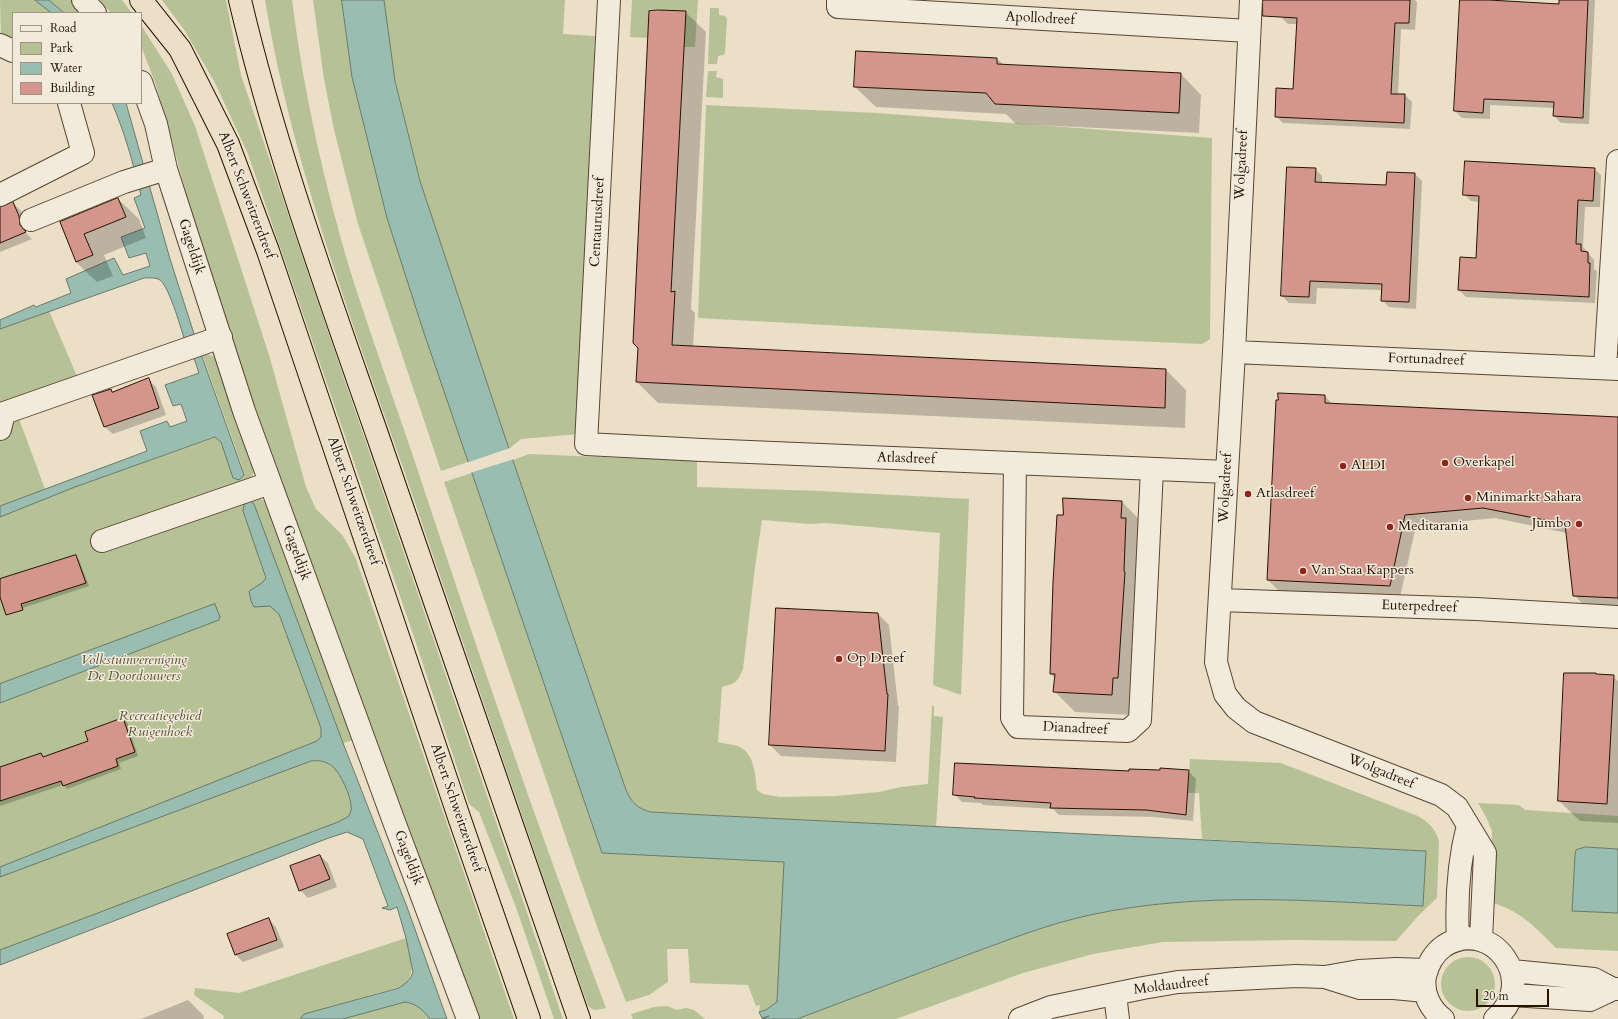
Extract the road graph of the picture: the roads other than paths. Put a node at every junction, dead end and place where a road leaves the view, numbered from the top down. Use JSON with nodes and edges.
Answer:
{"nodes":[{"id":1,"x":83,"y":0,"type":"edge"},
{"id":2,"x":141,"y":0,"type":"edge"},
{"id":3,"x":240,"y":0,"type":"edge"},
{"id":4,"x":609,"y":0,"type":"edge"},
{"id":5,"x":1251,"y":0,"type":"edge"},
{"id":6,"x":838,"y":4,"type":"edge"},
{"id":7,"x":94,"y":12,"type":"edge"},
{"id":8,"x":1250,"y":31,"type":"junction"},
{"id":9,"x":0,"y":45,"type":"edge"},
{"id":10,"x":12,"y":51,"type":"edge"},
{"id":11,"x":142,"y":85,"type":"edge"},
{"id":12,"x":69,"y":104,"type":"edge"},
{"id":13,"x":1618,"y":160,"type":"edge"},
{"id":14,"x":166,"y":169,"type":"junction"},
{"id":15,"x":0,"y":195,"type":"edge"},
{"id":16,"x":31,"y":220,"type":"dead end"},
{"id":17,"x":221,"y":337,"type":"junction"},
{"id":18,"x":1234,"y":352,"type":"junction"},
{"id":19,"x":1612,"y":369,"type":"edge"},
{"id":20,"x":0,"y":429,"type":"edge"},
{"id":21,"x":586,"y":444,"type":"joint"},
{"id":22,"x":1015,"y":463,"type":"junction"},
{"id":23,"x":1152,"y":469,"type":"junction"},
{"id":24,"x":1227,"y":472,"type":"junction"},
{"id":25,"x":270,"y":483,"type":"junction"},
{"id":26,"x":102,"y":541,"type":"dead end"},
{"id":27,"x":1220,"y":600,"type":"junction"},
{"id":28,"x":1618,"y":617,"type":"edge"},
{"id":29,"x":1468,"y":825,"type":"junction"},
{"id":30,"x":1458,"y":940,"type":"junction"},
{"id":31,"x":1481,"y":940,"type":"junction"},
{"id":32,"x":1512,"y":971,"type":"junction"},
{"id":33,"x":1426,"y":981,"type":"junction"},
{"id":34,"x":1615,"y":989,"type":"edge"},
{"id":35,"x":1115,"y":994,"type":"junction"},
{"id":36,"x":1512,"y":994,"type":"junction"},
{"id":37,"x":468,"y":1019,"type":"edge"},
{"id":38,"x":529,"y":1019,"type":"edge"},
{"id":39,"x":579,"y":1019,"type":"edge"},
{"id":40,"x":1020,"y":1019,"type":"edge"},
{"id":41,"x":1118,"y":1019,"type":"edge"},
{"id":42,"x":1443,"y":1019,"type":"edge"},
{"id":43,"x":1496,"y":1019,"type":"edge"}],
"edges":[{"from":1,"to":7,"type":"street"},
{"from":2,"to":38,"type":"highway","name":"Albert Schweitzerdreef"},
{"from":3,"to":39,"type":"highway"},
{"from":4,"to":21,"type":"street","name":"Centaurusdreef"},
{"from":5,"to":8,"type":"street","name":"Wolgadreef"},
{"from":6,"to":8,"type":"street","name":"Apollodreef"},
{"from":8,"to":18,"type":"street","name":"Wolgadreef"},
{"from":9,"to":10,"type":"street"},
{"from":11,"to":14,"type":"street","name":"Gageldijk"},
{"from":12,"to":15,"type":"street"},
{"from":13,"to":19,"type":"street"},
{"from":14,"to":16,"type":"street"},
{"from":14,"to":17,"type":"street","name":"Gageldijk"},
{"from":17,"to":20,"type":"street"},
{"from":17,"to":25,"type":"street","name":"Gageldijk"},
{"from":18,"to":19,"type":"street","name":"Fortunadreef"},
{"from":18,"to":24,"type":"street","name":"Wolgadreef"},
{"from":21,"to":22,"type":"street","name":"Atlasdreef"},
{"from":22,"to":23,"type":"street","name":"Atlasdreef"},
{"from":22,"to":23,"type":"street","name":"Dianadreef"},
{"from":23,"to":24,"type":"street","name":"Atlasdreef"},
{"from":24,"to":27,"type":"street","name":"Wolgadreef"},
{"from":25,"to":26,"type":"street"},
{"from":25,"to":37,"type":"street","name":"Gageldijk"},
{"from":27,"to":28,"type":"street","name":"Euterpedreef"},
{"from":27,"to":29,"type":"street","name":"Wolgadreef"},
{"from":29,"to":30,"type":"street"},
{"from":29,"to":31,"type":"street","name":"Wolgadreef"},
{"from":30,"to":31,"type":"street"},
{"from":30,"to":33,"type":"street"},
{"from":31,"to":32,"type":"street"},
{"from":32,"to":34,"type":"street"},
{"from":32,"to":36,"type":"street"},
{"from":33,"to":35,"type":"street","name":"Moldaudreef"},
{"from":33,"to":42,"type":"street"},
{"from":34,"to":36,"type":"street"},
{"from":35,"to":40,"type":"street","name":"Moldaudreef"},
{"from":35,"to":41,"type":"street"},
{"from":36,"to":43,"type":"street"}]}
